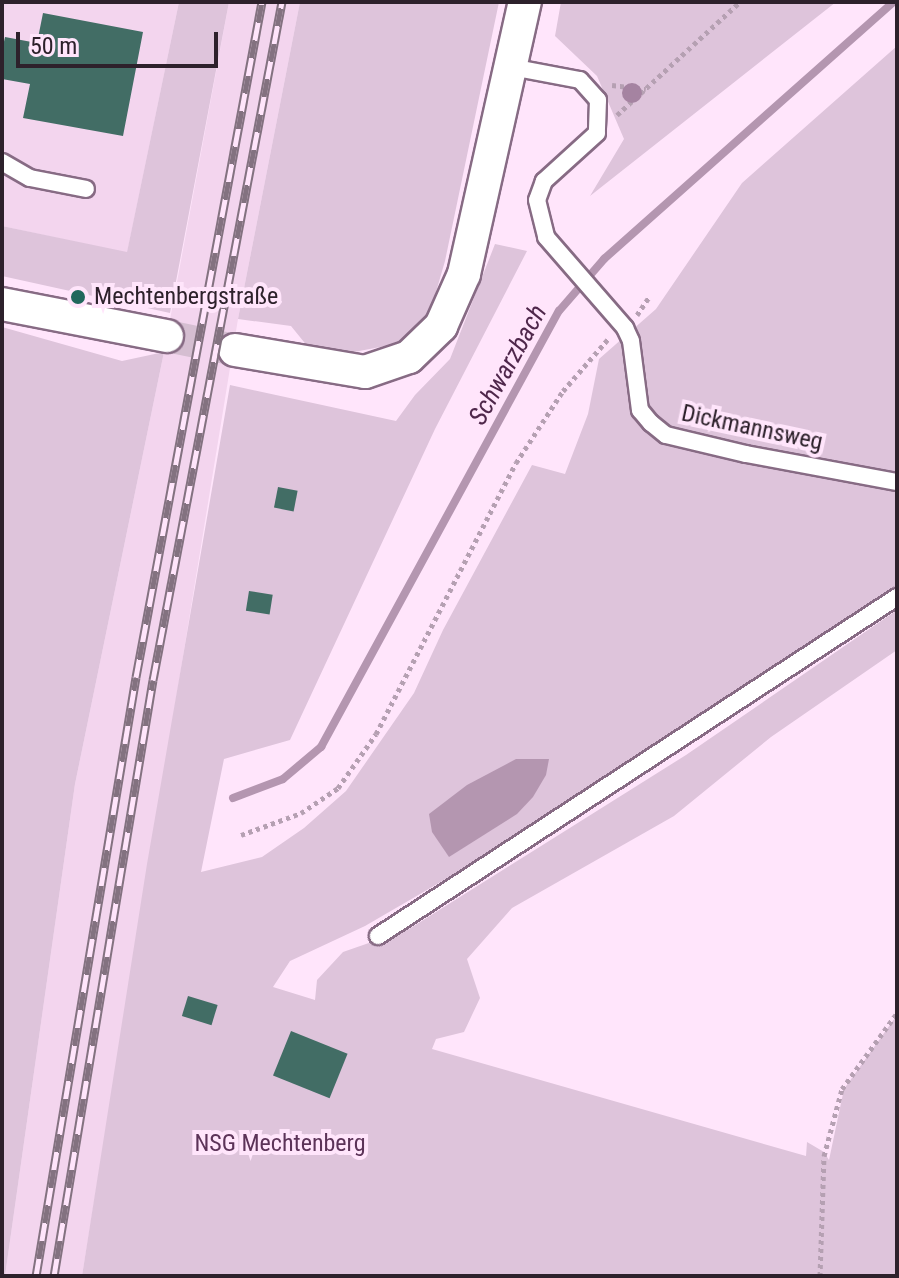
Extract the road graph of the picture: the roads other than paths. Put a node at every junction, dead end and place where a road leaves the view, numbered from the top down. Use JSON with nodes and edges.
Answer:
{"nodes":[{"id":1,"x":525,"y":2,"type":"edge"},
{"id":2,"x":511,"y":67,"type":"junction"},
{"id":3,"x":2,"y":162,"type":"edge"},
{"id":4,"x":86,"y":189,"type":"dead end"},
{"id":5,"x":2,"y":304,"type":"edge"},
{"id":6,"x":167,"y":336,"type":"tunnel mouth"},
{"id":7,"x":235,"y":350,"type":"tunnel mouth"},
{"id":8,"x":897,"y":482,"type":"edge"},
{"id":9,"x":897,"y":597,"type":"edge"},
{"id":10,"x":378,"y":936,"type":"dead end"}],
"edges":[{"from":1,"to":2,"type":"street"},
{"from":2,"to":7,"type":"street"},
{"from":2,"to":8,"type":"lane","name":"Dickmannsweg"},
{"from":3,"to":4,"type":"lane"},
{"from":5,"to":6,"type":"street"},
{"from":9,"to":10,"type":"lane"}]}
